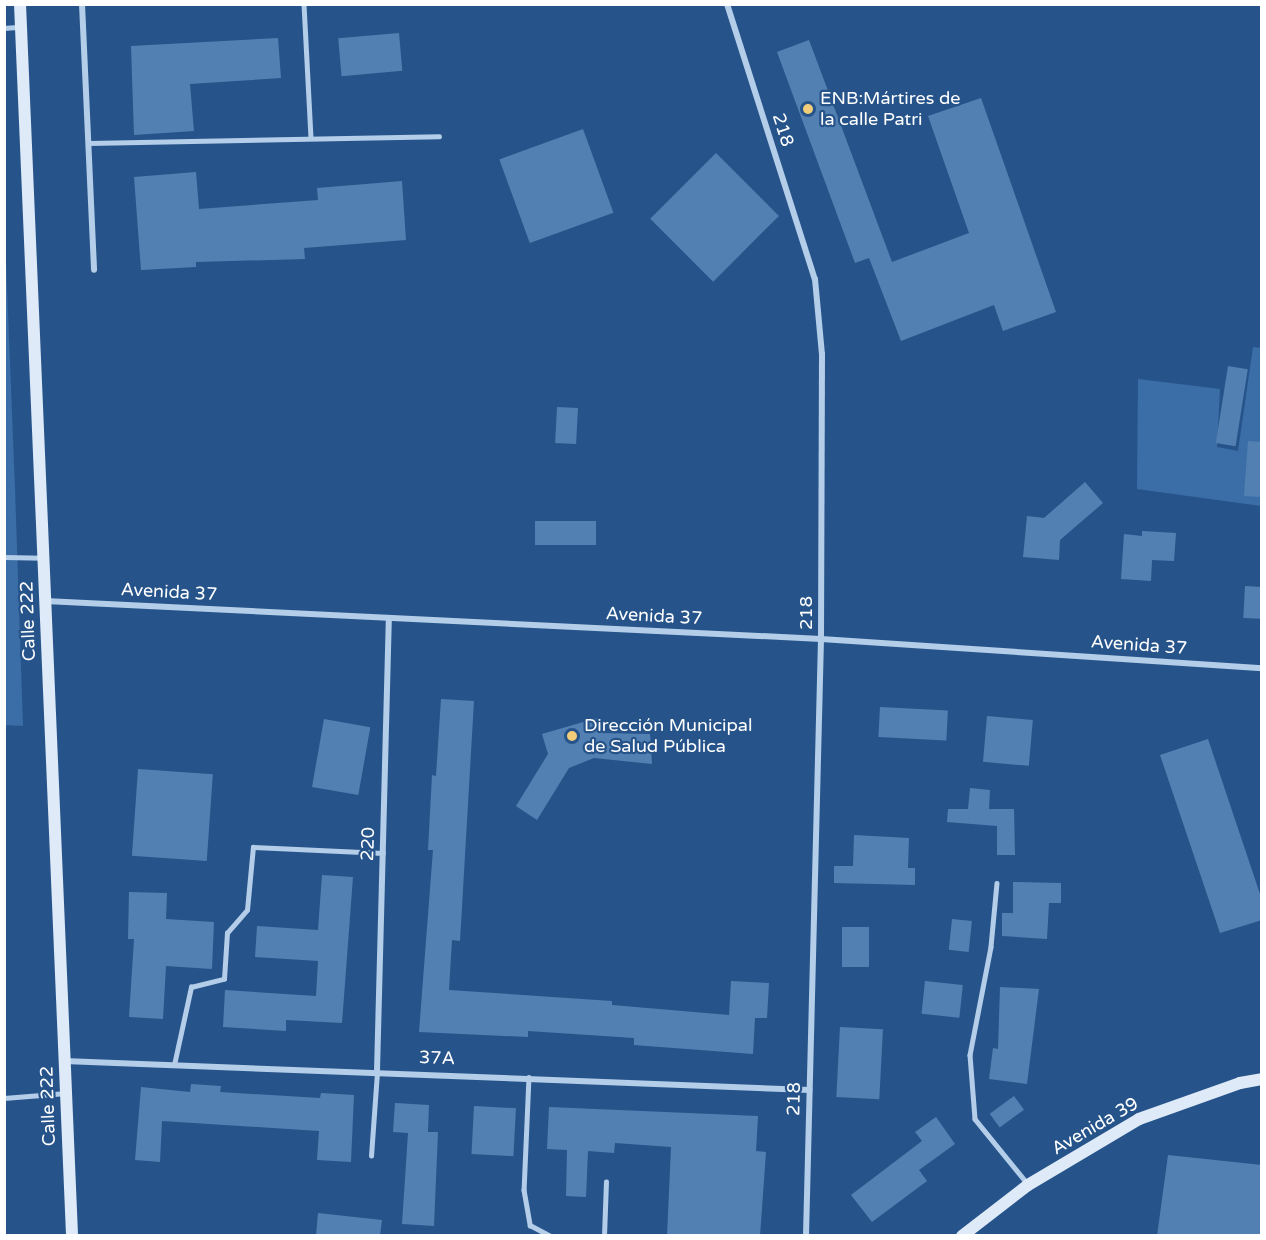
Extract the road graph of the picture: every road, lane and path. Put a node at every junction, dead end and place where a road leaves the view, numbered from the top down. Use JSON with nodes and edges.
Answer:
{"nodes":[{"id":1,"x":20,"y":4,"type":"edge"},
{"id":2,"x":82,"y":4,"type":"edge"},
{"id":3,"x":304,"y":4,"type":"edge"},
{"id":4,"x":728,"y":4,"type":"edge"},
{"id":5,"x":21,"y":27,"type":"junction"},
{"id":6,"x":4,"y":28,"type":"edge"},
{"id":7,"x":439,"y":136,"type":"dead end"},
{"id":8,"x":311,"y":137,"type":"junction"},
{"id":9,"x":89,"y":144,"type":"junction"},
{"id":10,"x":94,"y":270,"type":"dead end"},
{"id":11,"x":4,"y":557,"type":"edge"},
{"id":12,"x":43,"y":558,"type":"junction"},
{"id":13,"x":45,"y":601,"type":"junction"},
{"id":14,"x":389,"y":618,"type":"junction"},
{"id":15,"x":821,"y":639,"type":"junction"},
{"id":16,"x":1262,"y":669,"type":"edge"},
{"id":17,"x":383,"y":854,"type":"junction"},
{"id":18,"x":997,"y":883,"type":"dead end"},
{"id":19,"x":64,"y":1061,"type":"junction"},
{"id":20,"x":174,"y":1065,"type":"junction"},
{"id":21,"x":377,"y":1071,"type":"junction"},
{"id":22,"x":529,"y":1077,"type":"junction"},
{"id":23,"x":1262,"y":1079,"type":"edge"},
{"id":24,"x":809,"y":1090,"type":"junction"},
{"id":25,"x":66,"y":1093,"type":"junction"},
{"id":26,"x":4,"y":1098,"type":"edge"},
{"id":27,"x":371,"y":1156,"type":"dead end"},
{"id":28,"x":606,"y":1182,"type":"dead end"},
{"id":29,"x":1028,"y":1185,"type":"junction"},
{"id":30,"x":72,"y":1236,"type":"edge"},
{"id":31,"x":551,"y":1236,"type":"edge"},
{"id":32,"x":604,"y":1236,"type":"edge"},
{"id":33,"x":806,"y":1236,"type":"edge"},
{"id":34,"x":962,"y":1236,"type":"edge"}],
"edges":[{"from":1,"to":5,"type":"main road","name":"Calle 222"},
{"from":2,"to":9,"type":"street"},
{"from":3,"to":8,"type":"lane"},
{"from":4,"to":15,"type":"street","name":"218"},
{"from":5,"to":6,"type":"lane"},
{"from":5,"to":12,"type":"main road","name":"Calle 222"},
{"from":7,"to":8,"type":"lane"},
{"from":8,"to":9,"type":"lane"},
{"from":9,"to":10,"type":"street"},
{"from":11,"to":12,"type":"lane"},
{"from":12,"to":13,"type":"main road","name":"Calle 222"},
{"from":13,"to":14,"type":"street","name":"Avenida 37"},
{"from":13,"to":19,"type":"main road","name":"Calle 222"},
{"from":14,"to":15,"type":"street","name":"Avenida 37"},
{"from":14,"to":17,"type":"street","name":"220"},
{"from":15,"to":16,"type":"street","name":"Avenida 37"},
{"from":15,"to":24,"type":"street","name":"218"},
{"from":17,"to":20,"type":"lane"},
{"from":17,"to":21,"type":"street","name":"220"},
{"from":18,"to":29,"type":"lane"},
{"from":19,"to":20,"type":"street","name":"37A"},
{"from":19,"to":25,"type":"main road","name":"Calle 222"},
{"from":20,"to":21,"type":"street","name":"37A"},
{"from":21,"to":22,"type":"street","name":"37A"},
{"from":21,"to":27,"type":"lane"},
{"from":22,"to":24,"type":"street","name":"37A"},
{"from":22,"to":31,"type":"lane"},
{"from":23,"to":29,"type":"main road","name":"Avenida 39"},
{"from":24,"to":33,"type":"street","name":"218"},
{"from":25,"to":26,"type":"lane"},
{"from":25,"to":30,"type":"main road","name":"Calle 222"},
{"from":28,"to":32,"type":"lane"},
{"from":29,"to":34,"type":"main road","name":"Avenida 39"}]}
